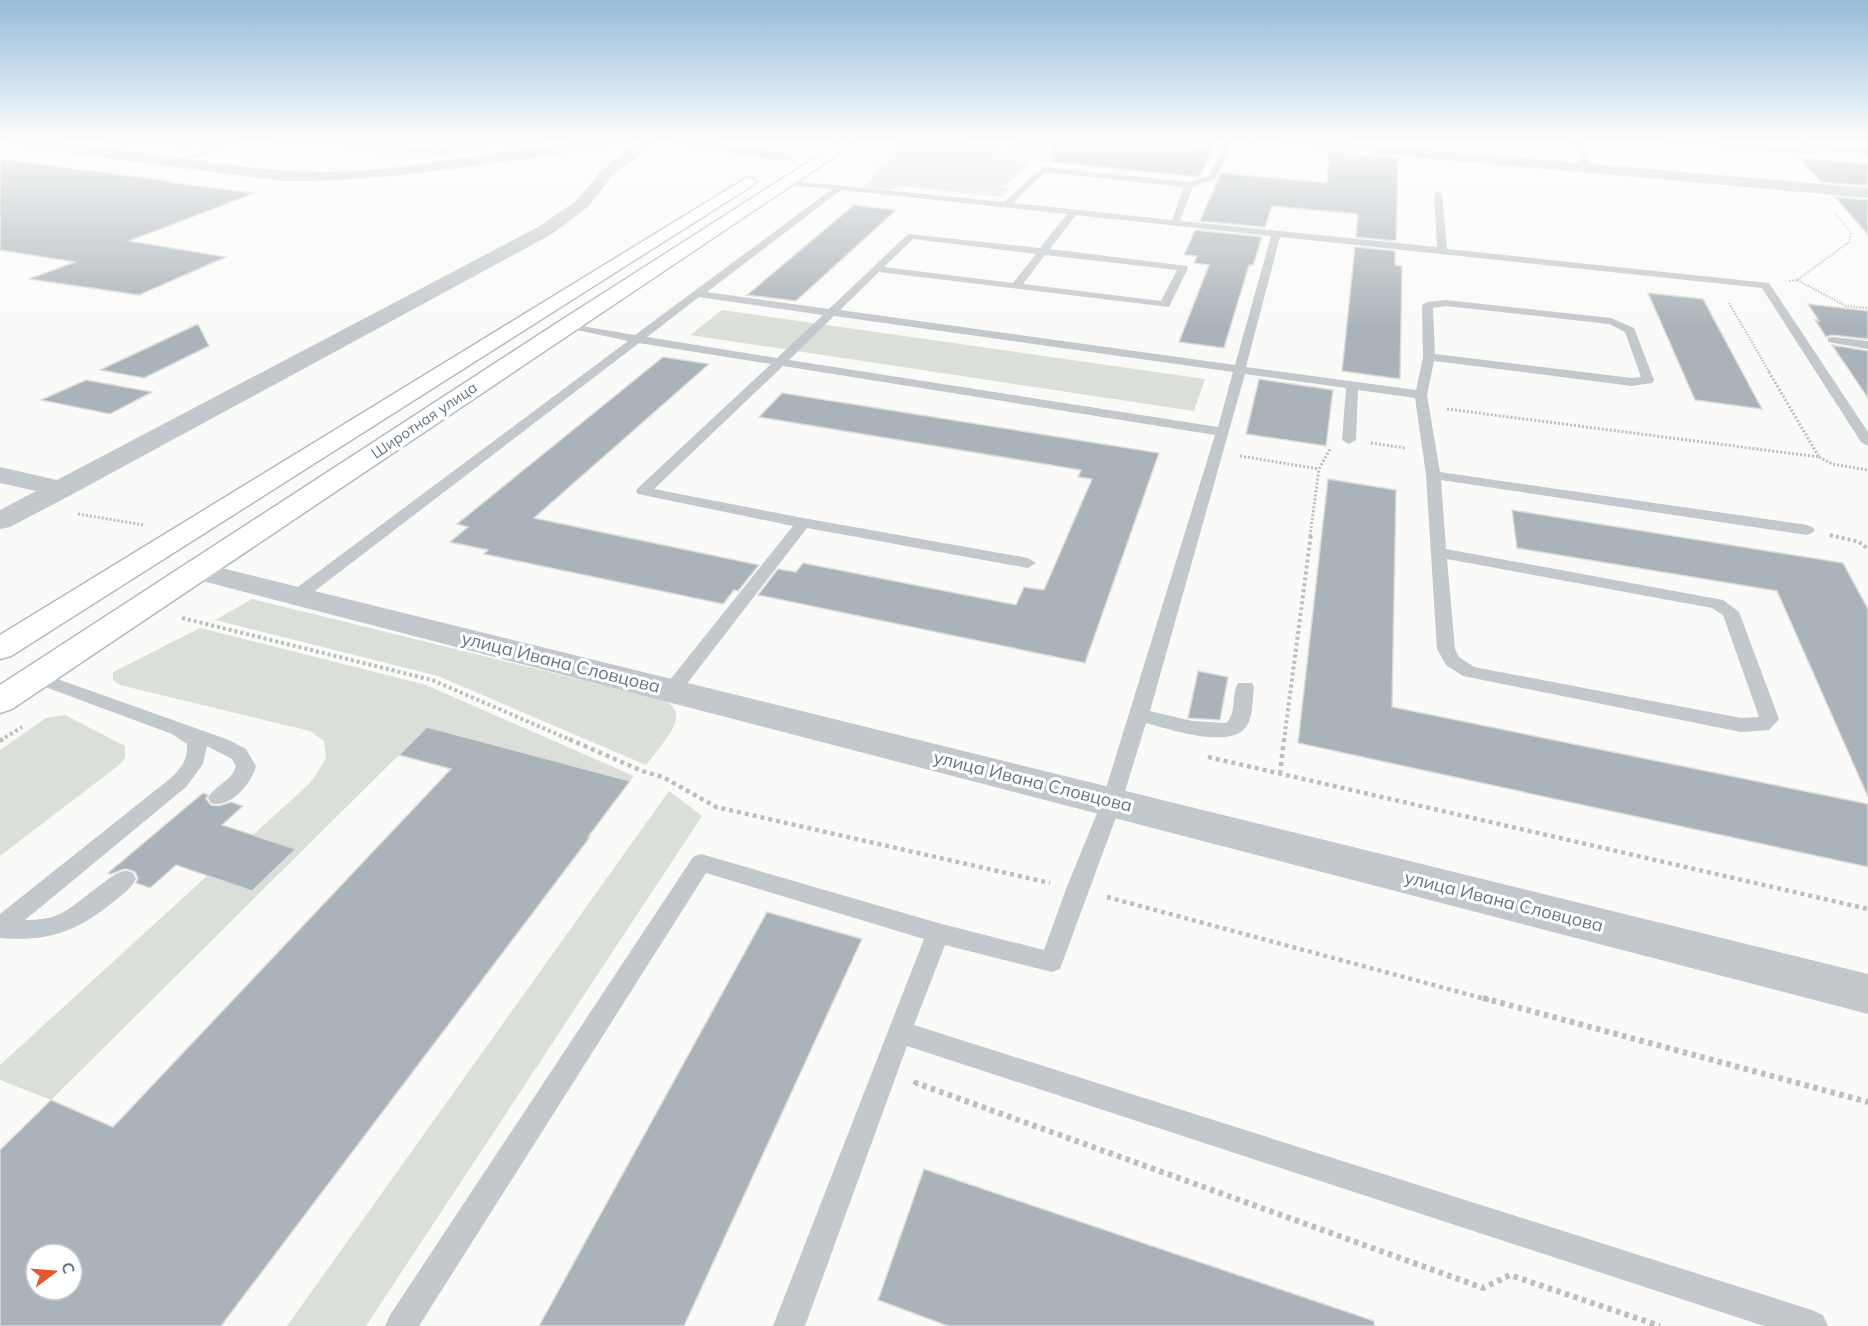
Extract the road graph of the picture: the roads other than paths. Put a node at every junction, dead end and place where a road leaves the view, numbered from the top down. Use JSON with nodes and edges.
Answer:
{"nodes":[{"id":1,"x":582,"y":204,"type":"edge"},
{"id":2,"x":711,"y":204,"type":"edge"},
{"id":3,"x":754,"y":204,"type":"edge"},
{"id":4,"x":818,"y":204,"type":"edge"},
{"id":5,"x":995,"y":204,"type":"edge"},
{"id":6,"x":1182,"y":204,"type":"edge"},
{"id":7,"x":1439,"y":204,"type":"edge"},
{"id":8,"x":1006,"y":205,"type":"joint"},
{"id":9,"x":1074,"y":212,"type":"junction"},
{"id":10,"x":685,"y":220,"type":"junction"},
{"id":11,"x":1175,"y":223,"type":"junction"},
{"id":12,"x":722,"y":225,"type":"junction"},
{"id":13,"x":1276,"y":234,"type":"junction"},
{"id":14,"x":648,"y":243,"type":"junction"},
{"id":15,"x":687,"y":248,"type":"junction"},
{"id":16,"x":1044,"y":251,"type":"junction"},
{"id":17,"x":1442,"y":252,"type":"junction"},
{"id":18,"x":876,"y":269,"type":"junction"},
{"id":19,"x":1015,"y":287,"type":"junction"},
{"id":20,"x":698,"y":294,"type":"junction"},
{"id":21,"x":831,"y":313,"type":"junction"},
{"id":22,"x":567,"y":325,"type":"junction"},
{"id":23,"x":637,"y":339,"type":"junction"},
{"id":24,"x":1832,"y":340,"type":"dead end"},
{"id":25,"x":1868,"y":345,"type":"edge"},
{"id":26,"x":1429,"y":357,"type":"junction"},
{"id":27,"x":780,"y":362,"type":"junction"},
{"id":28,"x":1238,"y":371,"type":"junction"},
{"id":29,"x":1352,"y":386,"type":"junction"},
{"id":30,"x":1422,"y":400,"type":"junction"},
{"id":31,"x":1222,"y":432,"type":"junction"},
{"id":32,"x":1349,"y":440,"type":"road end"},
{"id":33,"x":1868,"y":442,"type":"edge"},
{"id":34,"x":0,"y":475,"type":"edge"},
{"id":35,"x":1433,"y":475,"type":"junction"},
{"id":36,"x":62,"y":489,"type":"junction"},
{"id":37,"x":0,"y":521,"type":"edge"},
{"id":38,"x":802,"y":523,"type":"junction"},
{"id":39,"x":1808,"y":530,"type":"road end"},
{"id":40,"x":1440,"y":553,"type":"junction"},
{"id":41,"x":1028,"y":563,"type":"dead end"},
{"id":42,"x":196,"y":571,"type":"junction"},
{"id":43,"x":297,"y":596,"type":"junction"},
{"id":44,"x":0,"y":649,"type":"edge"},
{"id":45,"x":35,"y":677,"type":"junction"},
{"id":46,"x":1245,"y":687,"type":"dead end"},
{"id":47,"x":672,"y":690,"type":"junction"},
{"id":48,"x":0,"y":701,"type":"edge"},
{"id":49,"x":1139,"y":715,"type":"junction"},
{"id":50,"x":179,"y":729,"type":"junction"},
{"id":51,"x":218,"y":798,"type":"dead end"},
{"id":52,"x":1112,"y":801,"type":"junction"},
{"id":53,"x":125,"y":879,"type":"dead end"},
{"id":54,"x":0,"y":928,"type":"edge"},
{"id":55,"x":938,"y":933,"type":"junction"},
{"id":56,"x":1868,"y":994,"type":"edge"},
{"id":57,"x":899,"y":1032,"type":"junction"},
{"id":58,"x":401,"y":1326,"type":"edge"},
{"id":59,"x":789,"y":1326,"type":"edge"},
{"id":60,"x":1812,"y":1326,"type":"edge"}],
"edges":[{"from":1,"to":36,"type":"street"},
{"from":2,"to":10,"type":"main road","name":"Широтная улица"},
{"from":3,"to":12,"type":"main road","name":"Широтная улица"},
{"from":4,"to":20,"type":"lane"},
{"from":5,"to":8,"type":"lane"},
{"from":6,"to":11,"type":"lane"},
{"from":7,"to":17,"type":"lane"},
{"from":8,"to":9,"type":"lane"},
{"from":9,"to":11,"type":"lane"},
{"from":9,"to":16,"type":"lane"},
{"from":10,"to":12,"type":"main road"},
{"from":10,"to":14,"type":"main road","name":"Широтная улица"},
{"from":11,"to":13,"type":"lane"},
{"from":12,"to":15,"type":"main road","name":"Широтная улица"},
{"from":13,"to":17,"type":"lane"},
{"from":13,"to":28,"type":"lane"},
{"from":14,"to":15,"type":"main road"},
{"from":14,"to":44,"type":"main road","name":"Широтная улица"},
{"from":15,"to":22,"type":"main road","name":"Широтная улица"},
{"from":16,"to":18,"type":"lane"},
{"from":16,"to":19,"type":"lane"},
{"from":16,"to":19,"type":"lane"},
{"from":17,"to":33,"type":"lane"},
{"from":18,"to":19,"type":"lane"},
{"from":18,"to":21,"type":"lane"},
{"from":20,"to":21,"type":"lane"},
{"from":20,"to":23,"type":"lane"},
{"from":21,"to":27,"type":"lane"},
{"from":21,"to":28,"type":"lane"},
{"from":22,"to":23,"type":"lane"},
{"from":22,"to":42,"type":"main road","name":"Широтная улица"},
{"from":23,"to":27,"type":"lane"},
{"from":23,"to":43,"type":"lane"},
{"from":24,"to":25,"type":"lane"},
{"from":26,"to":26,"type":"lane"},
{"from":26,"to":30,"type":"lane"},
{"from":27,"to":31,"type":"lane"},
{"from":27,"to":38,"type":"lane"},
{"from":28,"to":29,"type":"lane"},
{"from":28,"to":31,"type":"lane"},
{"from":29,"to":30,"type":"lane"},
{"from":29,"to":32,"type":"lane"},
{"from":30,"to":35,"type":"lane"},
{"from":31,"to":49,"type":"lane"},
{"from":34,"to":36,"type":"street"},
{"from":35,"to":39,"type":"lane"},
{"from":35,"to":40,"type":"lane"},
{"from":36,"to":37,"type":"street"},
{"from":38,"to":41,"type":"lane"},
{"from":38,"to":47,"type":"lane"},
{"from":40,"to":40,"type":"lane"},
{"from":42,"to":43,"type":"street","name":"улица Ивана Словцова"},
{"from":42,"to":45,"type":"main road","name":"Широтная улица"},
{"from":43,"to":47,"type":"street","name":"улица Ивана Словцова"},
{"from":45,"to":48,"type":"main road","name":"Широтная улица"},
{"from":45,"to":50,"type":"lane"},
{"from":46,"to":49,"type":"lane"},
{"from":47,"to":52,"type":"street","name":"улица Ивана Словцова"},
{"from":49,"to":52,"type":"lane"},
{"from":50,"to":51,"type":"lane"},
{"from":50,"to":54,"type":"lane"},
{"from":52,"to":55,"type":"lane"},
{"from":52,"to":56,"type":"street","name":"улица Ивана Словцова"},
{"from":53,"to":54,"type":"lane"},
{"from":55,"to":57,"type":"lane"},
{"from":55,"to":58,"type":"lane"},
{"from":57,"to":59,"type":"lane"},
{"from":57,"to":60,"type":"lane"}]}
